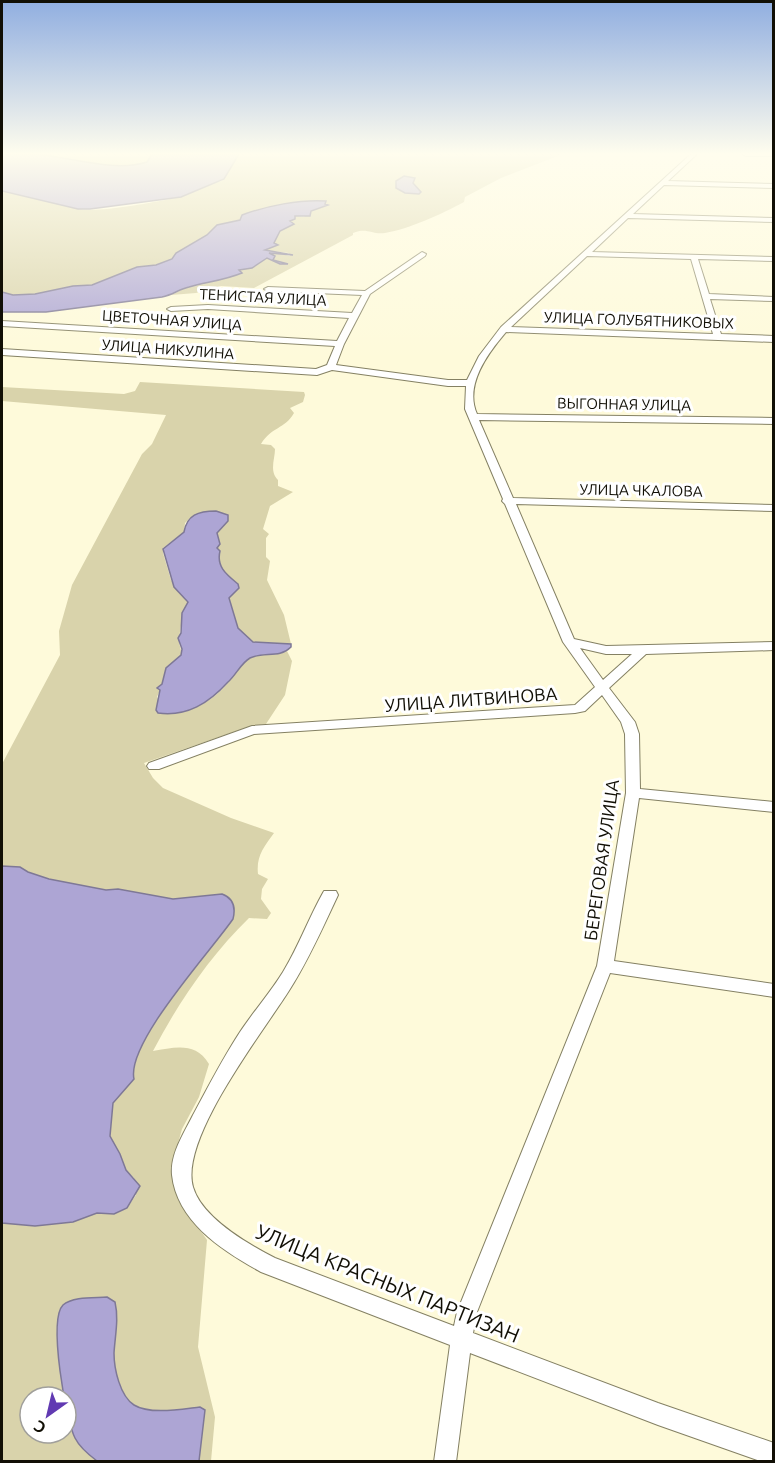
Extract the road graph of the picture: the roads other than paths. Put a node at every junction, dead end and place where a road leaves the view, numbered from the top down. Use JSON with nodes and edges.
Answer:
{"nodes":[{"id":1,"x":621,"y":222,"type":"edge"},
{"id":2,"x":422,"y":254,"type":"dead end"},
{"id":3,"x":587,"y":254,"type":"junction"},
{"id":4,"x":694,"y":257,"type":"junction"},
{"id":5,"x":774,"y":259,"type":"edge"},
{"id":6,"x":268,"y":289,"type":"dead end"},
{"id":7,"x":367,"y":293,"type":"junction"},
{"id":8,"x":708,"y":296,"type":"junction"},
{"id":9,"x":774,"y":298,"type":"edge"},
{"id":10,"x":171,"y":309,"type":"dead end"},
{"id":11,"x":353,"y":316,"type":"junction"},
{"id":12,"x":2,"y":322,"type":"edge"},
{"id":13,"x":504,"y":329,"type":"junction"},
{"id":14,"x":718,"y":337,"type":"junction"},
{"id":15,"x":774,"y":339,"type":"edge"},
{"id":16,"x":340,"y":344,"type":"junction"},
{"id":17,"x":2,"y":352,"type":"edge"},
{"id":18,"x":332,"y":367,"type":"junction"},
{"id":19,"x":471,"y":383,"type":"junction"},
{"id":20,"x":474,"y":417,"type":"junction"},
{"id":21,"x":774,"y":421,"type":"edge"},
{"id":22,"x":507,"y":501,"type":"junction"},
{"id":23,"x":774,"y":508,"type":"edge"},
{"id":24,"x":569,"y":642,"type":"junction"},
{"id":25,"x":774,"y":646,"type":"edge"},
{"id":26,"x":643,"y":650,"type":"junction"},
{"id":27,"x":601,"y":688,"type":"junction"},
{"id":28,"x":154,"y":766,"type":"dead end"},
{"id":29,"x":633,"y":793,"type":"junction"},
{"id":30,"x":774,"y":807,"type":"edge"},
{"id":31,"x":330,"y":895,"type":"dead end"},
{"id":32,"x":605,"y":966,"type":"junction"},
{"id":33,"x":774,"y":991,"type":"edge"},
{"id":34,"x":461,"y":1341,"type":"junction"},
{"id":35,"x":774,"y":1454,"type":"edge"},
{"id":36,"x":445,"y":1461,"type":"edge"}],
"edges":[{"from":1,"to":3,"type":"street","name":"БЕРЕГОВАЯ УЛИЦА"},
{"from":2,"to":7,"type":"street"},
{"from":3,"to":4,"type":"street"},
{"from":3,"to":13,"type":"street","name":"БЕРЕГОВАЯ УЛИЦА"},
{"from":4,"to":5,"type":"street"},
{"from":4,"to":8,"type":"street"},
{"from":6,"to":7,"type":"street"},
{"from":7,"to":11,"type":"street"},
{"from":8,"to":9,"type":"street"},
{"from":8,"to":14,"type":"street"},
{"from":10,"to":11,"type":"street","name":"ТЕНИСТАЯ УЛИЦА"},
{"from":11,"to":16,"type":"street"},
{"from":12,"to":16,"type":"street","name":"ЦВЕТОЧНАЯ УЛИЦА"},
{"from":13,"to":14,"type":"street","name":"УЛИЦА ГОЛУБЯТНИКОВЫХ"},
{"from":13,"to":19,"type":"street","name":"БЕРЕГОВАЯ УЛИЦА"},
{"from":14,"to":15,"type":"street","name":"УЛИЦА ГОЛУБЯТНИКОВЫХ"},
{"from":16,"to":18,"type":"street"},
{"from":17,"to":18,"type":"street","name":"УЛИЦА НИКУЛИНА"},
{"from":18,"to":19,"type":"street","name":"УЛИЦА НИКУЛИНА"},
{"from":19,"to":20,"type":"street","name":"БЕРЕГОВАЯ УЛИЦА"},
{"from":20,"to":21,"type":"street","name":"ВЫГОННАЯ УЛИЦА"},
{"from":20,"to":22,"type":"street","name":"БЕРЕГОВАЯ УЛИЦА"},
{"from":22,"to":23,"type":"street","name":"УЛИЦА ЧКАЛОВА"},
{"from":22,"to":24,"type":"street","name":"БЕРЕГОВАЯ УЛИЦА"},
{"from":24,"to":26,"type":"street"},
{"from":24,"to":27,"type":"street","name":"БЕРЕГОВАЯ УЛИЦА"},
{"from":25,"to":26,"type":"street"},
{"from":26,"to":27,"type":"street","name":"УЛИЦА ЛИТВИНОВА"},
{"from":27,"to":28,"type":"street","name":"УЛИЦА ЛИТВИНОВА"},
{"from":27,"to":29,"type":"street","name":"БЕРЕГОВАЯ УЛИЦА"},
{"from":29,"to":30,"type":"street"},
{"from":29,"to":32,"type":"street","name":"БЕРЕГОВАЯ УЛИЦА"},
{"from":31,"to":34,"type":"street","name":"УЛИЦА КРАСНЫХ ПАРТИЗАН"},
{"from":32,"to":33,"type":"street"},
{"from":32,"to":34,"type":"street","name":"БЕРЕГОВАЯ УЛИЦА"},
{"from":34,"to":35,"type":"street","name":"УЛИЦА КРАСНЫХ ПАРТИЗАН"},
{"from":34,"to":36,"type":"street","name":"БЕРЕГОВАЯ УЛИЦА"}]}
